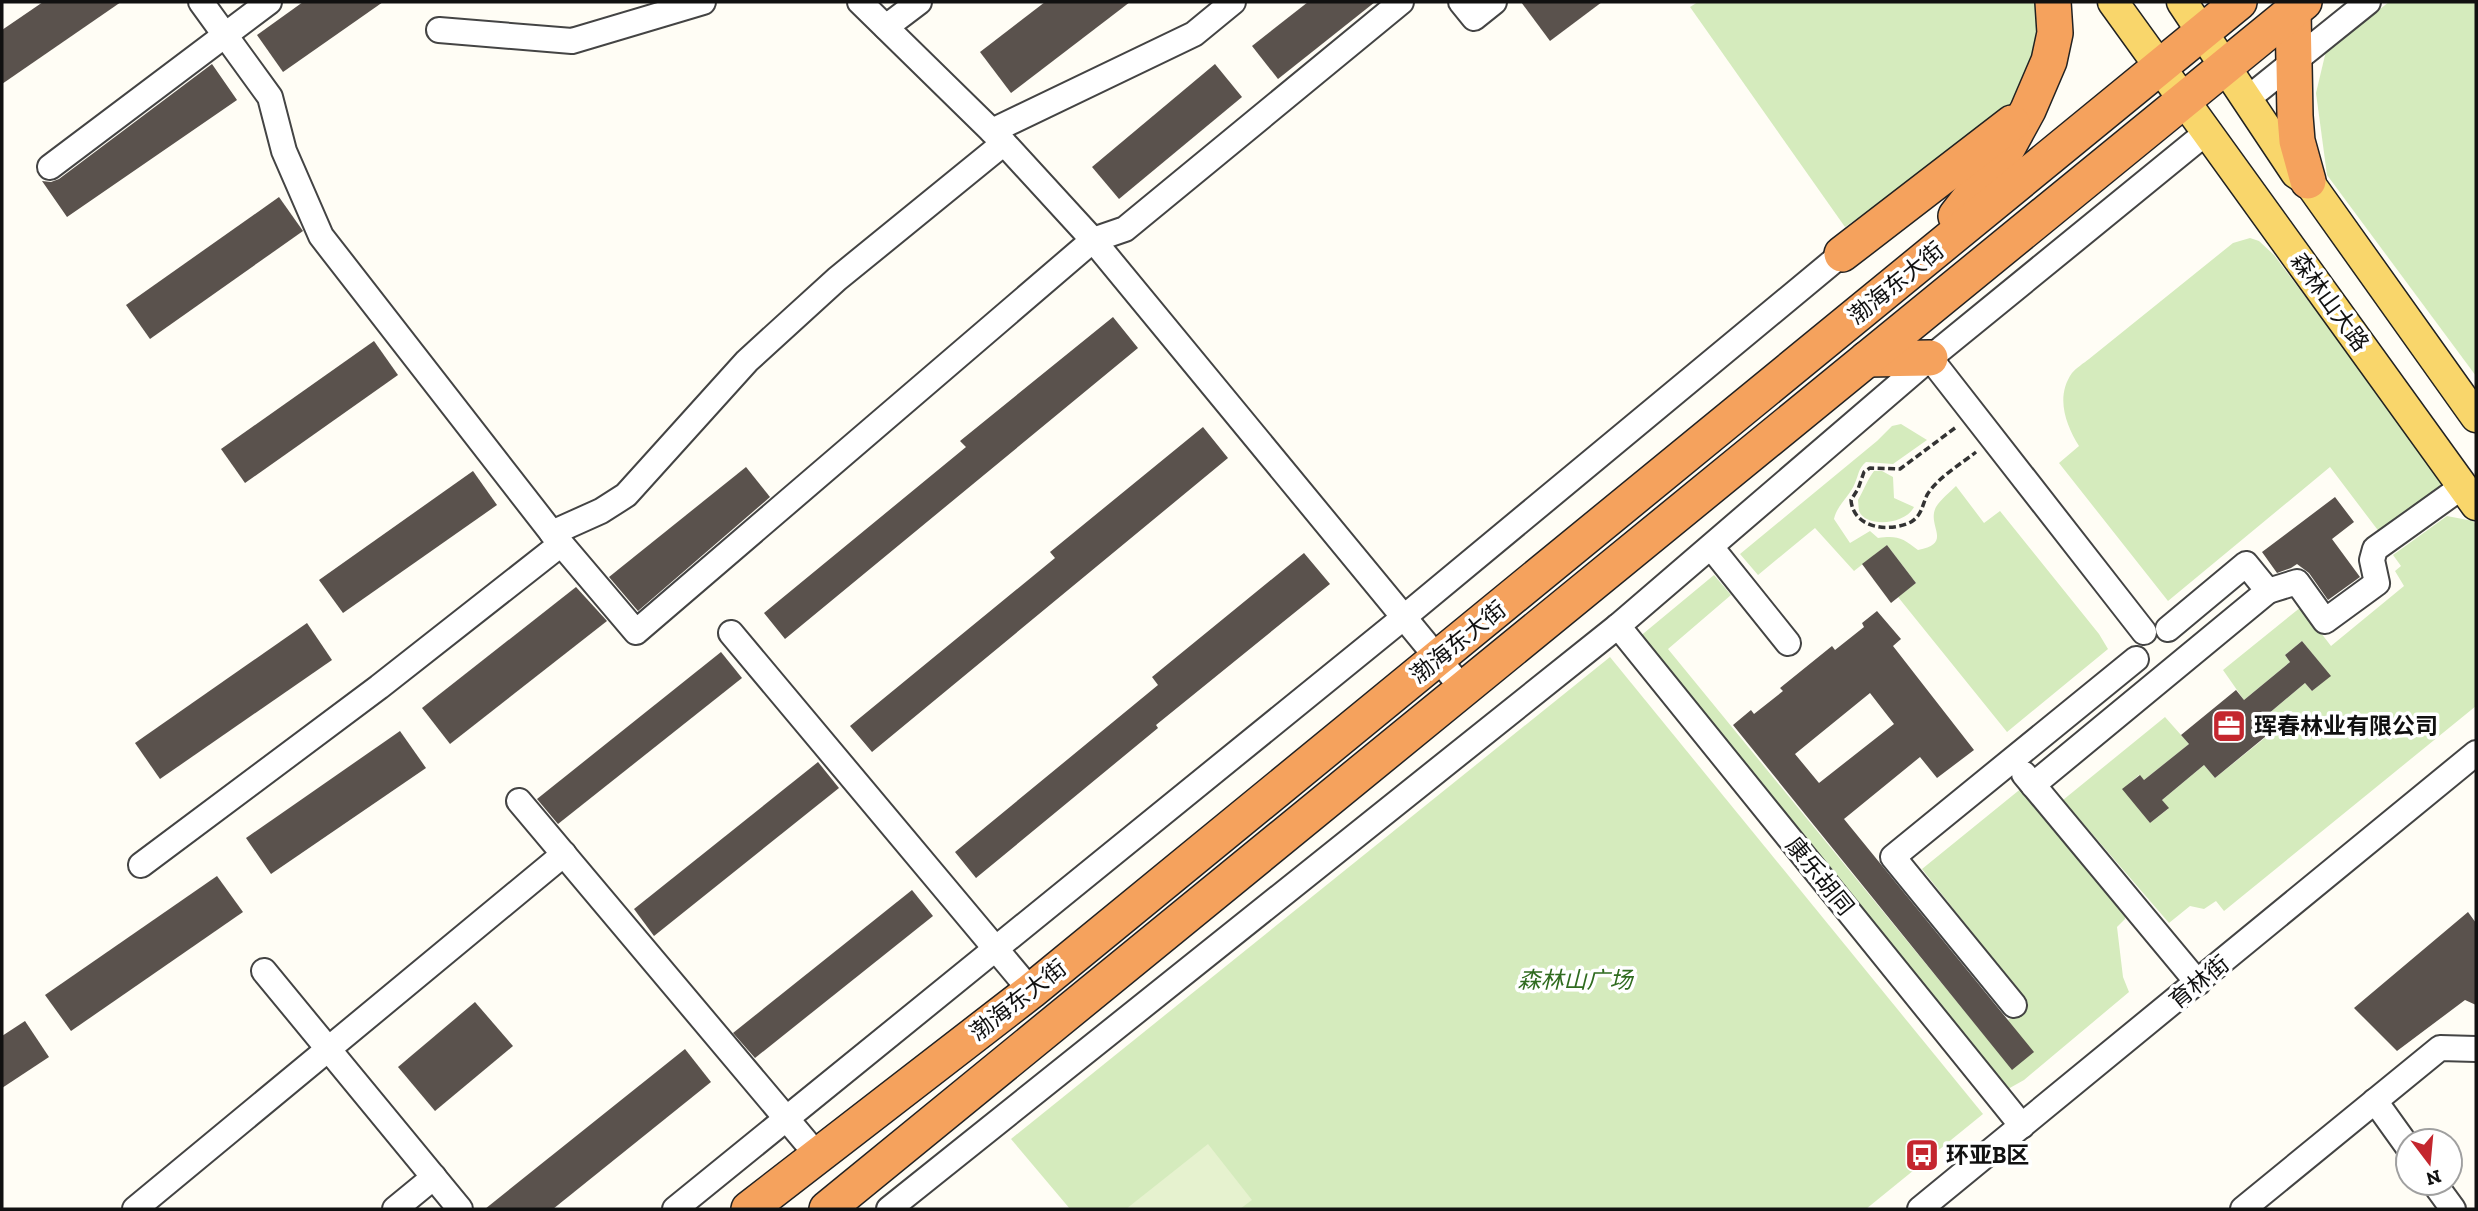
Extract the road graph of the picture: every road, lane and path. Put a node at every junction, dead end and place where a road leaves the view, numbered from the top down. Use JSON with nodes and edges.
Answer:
{"nodes":[{"id":1,"x":201,"y":2,"type":"edge"},
{"id":2,"x":269,"y":2,"type":"edge"},
{"id":3,"x":703,"y":2,"type":"edge"},
{"id":4,"x":860,"y":2,"type":"edge"},
{"id":5,"x":919,"y":2,"type":"edge"},
{"id":6,"x":1233,"y":2,"type":"edge"},
{"id":7,"x":1401,"y":2,"type":"edge"},
{"id":8,"x":1461,"y":2,"type":"edge"},
{"id":9,"x":1494,"y":2,"type":"edge"},
{"id":10,"x":2053,"y":2,"type":"edge"},
{"id":11,"x":2113,"y":2,"type":"edge"},
{"id":12,"x":2182,"y":2,"type":"edge"},
{"id":13,"x":2239,"y":2,"type":"edge"},
{"id":14,"x":2368,"y":2,"type":"edge"},
{"id":15,"x":2299,"y":6,"type":"edge"},
{"id":16,"x":886,"y":27,"type":"junction"},
{"id":17,"x":439,"y":30,"type":"dead end"},
{"id":18,"x":2203,"y":31,"type":"junction"},
{"id":19,"x":225,"y":35,"type":"junction"},
{"id":20,"x":2294,"y":62,"type":"junction"},
{"id":21,"x":2160,"y":66,"type":"junction"},
{"id":22,"x":2225,"y":67,"type":"junction"},
{"id":23,"x":2184,"y":100,"type":"junction"},
{"id":24,"x":2246,"y":100,"type":"junction"},
{"id":25,"x":2028,"y":110,"type":"junction"},
{"id":26,"x":2207,"y":132,"type":"junction"},
{"id":27,"x":998,"y":137,"type":"junction"},
{"id":28,"x":50,"y":167,"type":"dead end"},
{"id":29,"x":2302,"y":177,"type":"junction"},
{"id":30,"x":2265,"y":211,"type":"junction"},
{"id":31,"x":1093,"y":240,"type":"junction"},
{"id":32,"x":1842,"y":254,"type":"joint"},
{"id":33,"x":1921,"y":263,"type":"junction"},
{"id":34,"x":1930,"y":358,"type":"junction"},
{"id":35,"x":1867,"y":359,"type":"junction"},
{"id":36,"x":1974,"y":414,"type":"junction"},
{"id":37,"x":2476,"y":417,"type":"edge"},
{"id":38,"x":1993,"y":438,"type":"junction"},
{"id":39,"x":2470,"y":496,"type":"edge"},
{"id":40,"x":556,"y":538,"type":"junction"},
{"id":41,"x":1711,"y":547,"type":"junction"},
{"id":42,"x":2268,"y":591,"type":"junction"},
{"id":43,"x":1403,"y":618,"type":"junction"},
{"id":44,"x":1618,"y":626,"type":"junction"},
{"id":45,"x":2156,"y":630,"type":"junction"},
{"id":46,"x":731,"y":633,"type":"dead end"},
{"id":47,"x":1788,"y":643,"type":"dead end"},
{"id":48,"x":1437,"y":659,"type":"junction"},
{"id":49,"x":2136,"y":659,"type":"junction"},
{"id":50,"x":2174,"y":669,"type":"junction"},
{"id":51,"x":1463,"y":689,"type":"junction"},
{"id":52,"x":2476,"y":753,"type":"edge"},
{"id":53,"x":2011,"y":759,"type":"junction"},
{"id":54,"x":2033,"y":785,"type":"junction"},
{"id":55,"x":519,"y":801,"type":"dead end"},
{"id":56,"x":565,"y":855,"type":"junction"},
{"id":57,"x":141,"y":865,"type":"dead end"},
{"id":58,"x":996,"y":949,"type":"junction"},
{"id":59,"x":264,"y":971,"type":"dead end"},
{"id":60,"x":2198,"y":983,"type":"junction"},
{"id":61,"x":1031,"y":991,"type":"junction"},
{"id":62,"x":2014,"y":1005,"type":"dead end"},
{"id":63,"x":2476,"y":1049,"type":"edge"},
{"id":64,"x":328,"y":1050,"type":"junction"},
{"id":65,"x":2375,"y":1101,"type":"junction"},
{"id":66,"x":787,"y":1118,"type":"junction"},
{"id":67,"x":2022,"y":1126,"type":"junction"},
{"id":68,"x":2394,"y":1127,"type":"edge"},
{"id":69,"x":817,"y":1155,"type":"junction"},
{"id":70,"x":434,"y":1177,"type":"junction"},
{"id":71,"x":135,"y":1209,"type":"edge"},
{"id":72,"x":395,"y":1209,"type":"edge"},
{"id":73,"x":460,"y":1209,"type":"edge"},
{"id":74,"x":675,"y":1209,"type":"edge"},
{"id":75,"x":748,"y":1209,"type":"edge"},
{"id":76,"x":827,"y":1209,"type":"edge"},
{"id":77,"x":889,"y":1209,"type":"edge"},
{"id":78,"x":1920,"y":1209,"type":"edge"},
{"id":79,"x":2243,"y":1209,"type":"edge"}],
"edges":[{"from":1,"to":19,"type":"street"},
{"from":2,"to":19,"type":"street"},
{"from":3,"to":17,"type":"street"},
{"from":4,"to":16,"type":"street"},
{"from":5,"to":16,"type":"street"},
{"from":6,"to":27,"type":"street"},
{"from":7,"to":31,"type":"street"},
{"from":8,"to":9,"type":"street"},
{"from":10,"to":25,"type":"highway"},
{"from":11,"to":21,"type":"main road","name":"森林山大路"},
{"from":12,"to":18,"type":"main road"},
{"from":13,"to":18,"type":"highway","name":"渤海东大街"},
{"from":14,"to":20,"type":"street"},
{"from":15,"to":20,"type":"highway"},
{"from":15,"to":22,"type":"highway","name":"渤海东大街"},
{"from":16,"to":27,"type":"street"},
{"from":18,"to":21,"type":"highway","name":"渤海东大街"},
{"from":18,"to":22,"type":"main road"},
{"from":19,"to":28,"type":"street"},
{"from":19,"to":40,"type":"street"},
{"from":20,"to":24,"type":"street"},
{"from":20,"to":29,"type":"highway"},
{"from":21,"to":23,"type":"main road","name":"森林山大路"},
{"from":21,"to":33,"type":"highway","name":"渤海东大街"},
{"from":22,"to":23,"type":"highway","name":"渤海东大街"},
{"from":22,"to":24,"type":"main road"},
{"from":23,"to":26,"type":"main road","name":"森林山大路"},
{"from":23,"to":35,"type":"highway","name":"渤海东大街"},
{"from":24,"to":29,"type":"main road"},
{"from":25,"to":32,"type":"highway"},
{"from":25,"to":33,"type":"highway"},
{"from":26,"to":30,"type":"main road","name":"森林山大路"},
{"from":26,"to":34,"type":"street"},
{"from":27,"to":31,"type":"street"},
{"from":27,"to":40,"type":"street"},
{"from":29,"to":30,"type":"main road"},
{"from":29,"to":37,"type":"main road"},
{"from":30,"to":39,"type":"main road","name":"森林山大路"},
{"from":31,"to":40,"type":"street"},
{"from":31,"to":43,"type":"street"},
{"from":32,"to":43,"type":"street"},
{"from":33,"to":48,"type":"highway","name":"渤海东大街"},
{"from":34,"to":35,"type":"highway"},
{"from":34,"to":36,"type":"street"},
{"from":34,"to":41,"type":"street"},
{"from":35,"to":51,"type":"highway","name":"渤海东大街"},
{"from":36,"to":38,"type":"street"},
{"from":36,"to":38,"type":"path"},
{"from":38,"to":45,"type":"street"},
{"from":39,"to":42,"type":"street"},
{"from":40,"to":57,"type":"street"},
{"from":41,"to":44,"type":"street"},
{"from":41,"to":47,"type":"street"},
{"from":42,"to":45,"type":"street"},
{"from":42,"to":50,"type":"street"},
{"from":43,"to":48,"type":"street"},
{"from":43,"to":58,"type":"street"},
{"from":44,"to":67,"type":"street","name":"康乐胡同"},
{"from":44,"to":77,"type":"street"},
{"from":45,"to":49,"type":"street"},
{"from":45,"to":50,"type":"street"},
{"from":46,"to":58,"type":"street"},
{"from":48,"to":51,"type":"street"},
{"from":48,"to":61,"type":"highway","name":"渤海东大街"},
{"from":49,"to":50,"type":"street"},
{"from":49,"to":53,"type":"street"},
{"from":50,"to":54,"type":"street"},
{"from":51,"to":76,"type":"highway","name":"渤海东大街"},
{"from":52,"to":60,"type":"street","name":"育林街"},
{"from":53,"to":54,"type":"street"},
{"from":53,"to":62,"type":"street"},
{"from":54,"to":60,"type":"street"},
{"from":55,"to":56,"type":"street"},
{"from":56,"to":64,"type":"street"},
{"from":56,"to":66,"type":"street"},
{"from":58,"to":61,"type":"street"},
{"from":58,"to":66,"type":"street"},
{"from":59,"to":64,"type":"street"},
{"from":60,"to":67,"type":"street","name":"育林街"},
{"from":61,"to":69,"type":"highway","name":"渤海东大街"},
{"from":63,"to":65,"type":"street"},
{"from":64,"to":70,"type":"street"},
{"from":64,"to":71,"type":"street"},
{"from":65,"to":68,"type":"street"},
{"from":65,"to":79,"type":"street"},
{"from":66,"to":69,"type":"street"},
{"from":66,"to":74,"type":"street"},
{"from":67,"to":78,"type":"street","name":"育林街"},
{"from":69,"to":75,"type":"highway","name":"渤海东大街"},
{"from":70,"to":72,"type":"street"},
{"from":70,"to":73,"type":"street"}]}
